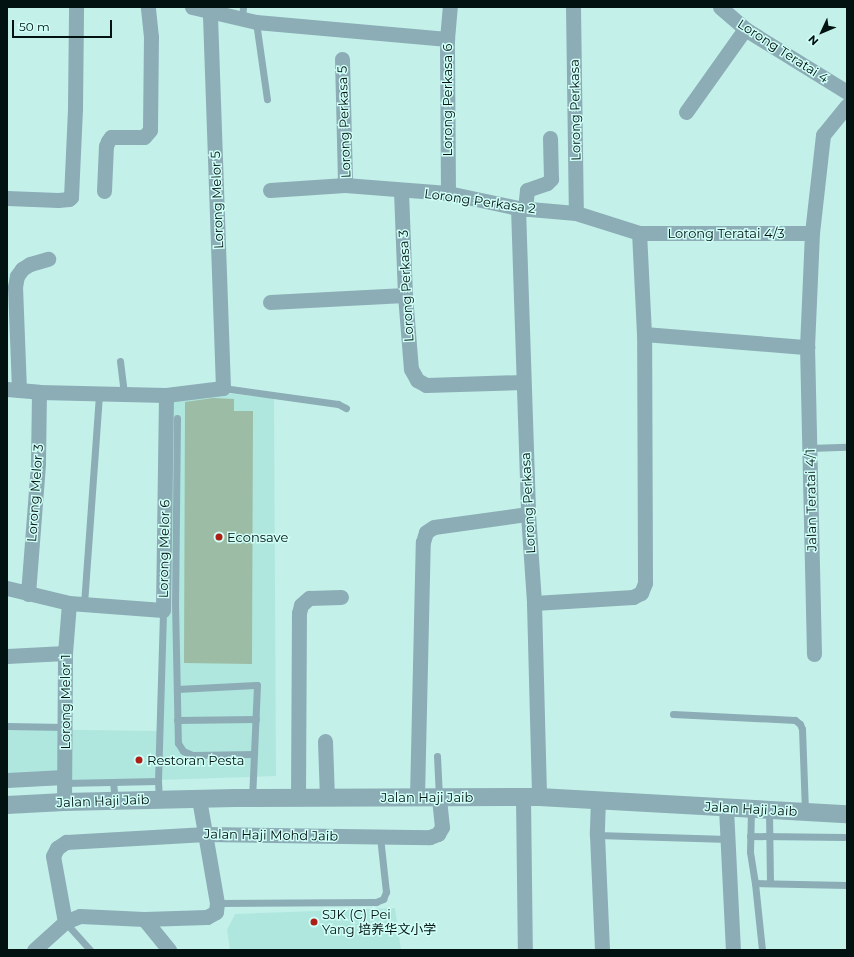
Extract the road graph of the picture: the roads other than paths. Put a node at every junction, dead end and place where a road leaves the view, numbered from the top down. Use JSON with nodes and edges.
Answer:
{"nodes":[{"id":1,"x":76,"y":7,"type":"edge"},
{"id":2,"x":148,"y":7,"type":"edge"},
{"id":3,"x":192,"y":7,"type":"edge"},
{"id":4,"x":450,"y":7,"type":"edge"},
{"id":5,"x":573,"y":7,"type":"edge"},
{"id":6,"x":723,"y":8,"type":"edge"},
{"id":7,"x":210,"y":12,"type":"junction"},
{"id":8,"x":247,"y":16,"type":"edge"},
{"id":9,"x":745,"y":29,"type":"junction"},
{"id":10,"x":447,"y":39,"type":"junction"},
{"id":11,"x":342,"y":59,"type":"dead end"},
{"id":12,"x":847,"y":92,"type":"edge"},
{"id":13,"x":267,"y":99,"type":"dead end"},
{"id":14,"x":847,"y":105,"type":"edge"},
{"id":15,"x":686,"y":112,"type":"dead end"},
{"id":16,"x":550,"y":138,"type":"dead end"},
{"id":17,"x":345,"y":185,"type":"junction"},
{"id":18,"x":270,"y":190,"type":"dead end"},
{"id":19,"x":401,"y":191,"type":"junction"},
{"id":20,"x":104,"y":192,"type":"dead end"},
{"id":21,"x":448,"y":193,"type":"junction"},
{"id":22,"x":7,"y":198,"type":"edge"},
{"id":23,"x":521,"y":208,"type":"junction"},
{"id":24,"x":576,"y":213,"type":"junction"},
{"id":25,"x":639,"y":233,"type":"junction"},
{"id":26,"x":812,"y":233,"type":"junction"},
{"id":27,"x":48,"y":259,"type":"dead end"},
{"id":28,"x":405,"y":294,"type":"junction"},
{"id":29,"x":270,"y":302,"type":"dead end"},
{"id":30,"x":644,"y":334,"type":"junction"},
{"id":31,"x":807,"y":347,"type":"junction"},
{"id":32,"x":120,"y":361,"type":"dead end"},
{"id":33,"x":523,"y":382,"type":"junction"},
{"id":34,"x":223,"y":388,"type":"junction"},
{"id":35,"x":13,"y":390,"type":"edge"},
{"id":36,"x":39,"y":392,"type":"junction"},
{"id":37,"x":99,"y":393,"type":"junction"},
{"id":38,"x":124,"y":394,"type":"junction"},
{"id":39,"x":166,"y":395,"type":"junction"},
{"id":40,"x":346,"y":408,"type":"dead end"},
{"id":41,"x":177,"y":418,"type":"dead end"},
{"id":42,"x":847,"y":447,"type":"edge"},
{"id":43,"x":810,"y":448,"type":"junction"},
{"id":44,"x":528,"y":514,"type":"junction"},
{"id":45,"x":7,"y":588,"type":"edge"},
{"id":46,"x":28,"y":594,"type":"junction"},
{"id":47,"x":341,"y":597,"type":"dead end"},
{"id":48,"x":69,"y":603,"type":"junction"},
{"id":49,"x":534,"y":603,"type":"junction"},
{"id":50,"x":84,"y":604,"type":"junction"},
{"id":51,"x":167,"y":605,"type":"junction"},
{"id":52,"x":65,"y":653,"type":"junction"},
{"id":53,"x":814,"y":654,"type":"dead end"},
{"id":54,"x":7,"y":656,"type":"edge"},
{"id":55,"x":177,"y":690,"type":"junction"},
{"id":56,"x":673,"y":714,"type":"dead end"},
{"id":57,"x":256,"y":719,"type":"junction"},
{"id":58,"x":178,"y":720,"type":"junction"},
{"id":59,"x":7,"y":726,"type":"edge"},
{"id":60,"x":65,"y":727,"type":"junction"},
{"id":61,"x":326,"y":741,"type":"dead end"},
{"id":62,"x":254,"y":754,"type":"junction"},
{"id":63,"x":437,"y":756,"type":"dead end"},
{"id":64,"x":7,"y":780,"type":"edge"},
{"id":65,"x":64,"y":780,"type":"junction"},
{"id":66,"x":158,"y":781,"type":"junction"},
{"id":67,"x":113,"y":782,"type":"junction"},
{"id":68,"x":417,"y":797,"type":"junction"},
{"id":69,"x":439,"y":797,"type":"junction"},
{"id":70,"x":531,"y":797,"type":"junction"},
{"id":71,"x":252,"y":798,"type":"junction"},
{"id":72,"x":298,"y":798,"type":"junction"},
{"id":73,"x":327,"y":798,"type":"junction"},
{"id":74,"x":159,"y":799,"type":"junction"},
{"id":75,"x":199,"y":799,"type":"junction"},
{"id":76,"x":598,"y":799,"type":"junction"},
{"id":77,"x":114,"y":800,"type":"junction"},
{"id":78,"x":64,"y":802,"type":"junction"},
{"id":79,"x":7,"y":805,"type":"edge"},
{"id":80,"x":726,"y":808,"type":"junction"},
{"id":81,"x":751,"y":810,"type":"junction"},
{"id":82,"x":769,"y":811,"type":"junction"},
{"id":83,"x":805,"y":812,"type":"junction"},
{"id":84,"x":847,"y":814,"type":"edge"},
{"id":85,"x":206,"y":834,"type":"junction"},
{"id":86,"x":597,"y":835,"type":"junction"},
{"id":87,"x":750,"y":836,"type":"junction"},
{"id":88,"x":769,"y":836,"type":"junction"},
{"id":89,"x":380,"y":837,"type":"junction"},
{"id":90,"x":844,"y":837,"type":"dead end"},
{"id":91,"x":728,"y":838,"type":"junction"},
{"id":92,"x":755,"y":883,"type":"junction"},
{"id":93,"x":770,"y":883,"type":"junction"},
{"id":94,"x":847,"y":884,"type":"edge"},
{"id":95,"x":217,"y":903,"type":"junction"},
{"id":96,"x":144,"y":919,"type":"junction"},
{"id":97,"x":65,"y":922,"type":"junction"},
{"id":98,"x":34,"y":950,"type":"edge"},
{"id":99,"x":90,"y":950,"type":"edge"},
{"id":100,"x":169,"y":950,"type":"edge"},
{"id":101,"x":526,"y":950,"type":"edge"},
{"id":102,"x":602,"y":950,"type":"edge"},
{"id":103,"x":733,"y":950,"type":"edge"},
{"id":104,"x":762,"y":950,"type":"edge"}],
"edges":[{"from":1,"to":22,"type":"street"},
{"from":2,"to":20,"type":"street"},
{"from":3,"to":7,"type":"street"},
{"from":4,"to":10,"type":"street","name":"Lorong Perkasa 6"},
{"from":5,"to":24,"type":"street","name":"Lorong Perkasa"},
{"from":6,"to":9,"type":"street","name":"Lorong Teratai 4"},
{"from":7,"to":8,"type":"street"},
{"from":7,"to":34,"type":"street","name":"Lorong Melor 5"},
{"from":8,"to":10,"type":"street"},
{"from":8,"to":13,"type":"lane"},
{"from":9,"to":12,"type":"street","name":"Lorong Teratai 4"},
{"from":9,"to":15,"type":"street"},
{"from":10,"to":21,"type":"street","name":"Lorong Perkasa 6"},
{"from":11,"to":17,"type":"street","name":"Lorong Perkasa 5"},
{"from":14,"to":26,"type":"street","name":"Jalan Teratai 4/1"},
{"from":16,"to":23,"type":"street","name":"Lorong Perkasa"},
{"from":17,"to":18,"type":"street","name":"Lorong Perkasa 2"},
{"from":17,"to":19,"type":"street","name":"Lorong Perkasa 2"},
{"from":19,"to":21,"type":"street","name":"Lorong Perkasa 2"},
{"from":19,"to":28,"type":"street","name":"Lorong Perkasa 3"},
{"from":21,"to":23,"type":"street","name":"Lorong Perkasa 2"},
{"from":23,"to":24,"type":"street","name":"Lorong Perkasa 2"},
{"from":23,"to":33,"type":"street","name":"Lorong Perkasa"},
{"from":24,"to":25,"type":"street","name":"Lorong Perkasa 2"},
{"from":25,"to":26,"type":"street","name":"Lorong Teratai 4/3"},
{"from":25,"to":30,"type":"street"},
{"from":26,"to":31,"type":"street","name":"Jalan Teratai 4/1"},
{"from":27,"to":35,"type":"street"},
{"from":28,"to":29,"type":"street"},
{"from":28,"to":33,"type":"street","name":"Lorong Perkasa 3"},
{"from":30,"to":31,"type":"street"},
{"from":30,"to":49,"type":"street"},
{"from":31,"to":43,"type":"street","name":"Jalan Teratai 4/1"},
{"from":32,"to":38,"type":"lane"},
{"from":33,"to":44,"type":"street","name":"Lorong Perkasa"},
{"from":34,"to":39,"type":"street"},
{"from":34,"to":40,"type":"lane"},
{"from":35,"to":36,"type":"street"},
{"from":36,"to":37,"type":"street"},
{"from":36,"to":46,"type":"street","name":"Lorong Melor 3"},
{"from":37,"to":38,"type":"street"},
{"from":37,"to":50,"type":"lane"},
{"from":38,"to":39,"type":"street"},
{"from":39,"to":51,"type":"street","name":"Lorong Melor 6"},
{"from":41,"to":51,"type":"lane"},
{"from":42,"to":43,"type":"lane"},
{"from":43,"to":53,"type":"street","name":"Jalan Teratai 4/1"},
{"from":44,"to":49,"type":"street","name":"Lorong Perkasa"},
{"from":44,"to":68,"type":"street"},
{"from":45,"to":46,"type":"street","name":"Lorong Melor 6"},
{"from":46,"to":48,"type":"street","name":"Lorong Melor 6"},
{"from":47,"to":72,"type":"street"},
{"from":48,"to":50,"type":"street","name":"Lorong Melor 6"},
{"from":48,"to":52,"type":"street","name":"Lorong Melor 1"},
{"from":49,"to":70,"type":"street","name":"Lorong Perkasa"},
{"from":50,"to":51,"type":"street","name":"Lorong Melor 6"},
{"from":51,"to":55,"type":"lane"},
{"from":51,"to":66,"type":"lane"},
{"from":52,"to":54,"type":"street"},
{"from":52,"to":60,"type":"street","name":"Lorong Melor 1"},
{"from":55,"to":57,"type":"lane"},
{"from":55,"to":58,"type":"lane"},
{"from":56,"to":83,"type":"lane"},
{"from":57,"to":58,"type":"lane"},
{"from":57,"to":62,"type":"lane"},
{"from":58,"to":62,"type":"lane"},
{"from":59,"to":60,"type":"lane"},
{"from":60,"to":65,"type":"street","name":"Lorong Melor 1"},
{"from":61,"to":73,"type":"street"},
{"from":62,"to":71,"type":"lane"},
{"from":63,"to":69,"type":"lane"},
{"from":64,"to":65,"type":"street"},
{"from":65,"to":67,"type":"lane"},
{"from":65,"to":78,"type":"street","name":"Lorong Melor 1"},
{"from":66,"to":67,"type":"lane"},
{"from":66,"to":74,"type":"lane"},
{"from":67,"to":77,"type":"lane"},
{"from":68,"to":69,"type":"street","name":"Jalan Haji Jaib"},
{"from":68,"to":73,"type":"street","name":"Jalan Haji Jaib"},
{"from":69,"to":70,"type":"street","name":"Jalan Haji Jaib"},
{"from":69,"to":89,"type":"street","name":"Jalan Haji Mohd Jaib"},
{"from":70,"to":76,"type":"street","name":"Jalan Haji Jaib"},
{"from":70,"to":101,"type":"street","name":"Lorong Perkasa"},
{"from":71,"to":72,"type":"street","name":"Jalan Haji Jaib"},
{"from":71,"to":75,"type":"street","name":"Jalan Haji Jaib"},
{"from":72,"to":73,"type":"street","name":"Jalan Haji Jaib"},
{"from":74,"to":75,"type":"street","name":"Jalan Haji Jaib"},
{"from":74,"to":77,"type":"street","name":"Jalan Haji Jaib"},
{"from":75,"to":85,"type":"street"},
{"from":76,"to":80,"type":"street","name":"Jalan Haji Jaib"},
{"from":76,"to":86,"type":"street"},
{"from":77,"to":78,"type":"street","name":"Jalan Haji Jaib"},
{"from":78,"to":79,"type":"street","name":"Jalan Haji Jaib"},
{"from":80,"to":81,"type":"street","name":"Jalan Haji Jaib"},
{"from":80,"to":91,"type":"street"},
{"from":81,"to":82,"type":"street","name":"Jalan Haji Jaib"},
{"from":81,"to":87,"type":"lane"},
{"from":82,"to":83,"type":"street","name":"Jalan Haji Jaib"},
{"from":82,"to":88,"type":"lane"},
{"from":83,"to":84,"type":"street","name":"Jalan Haji Jaib"},
{"from":85,"to":89,"type":"street","name":"Jalan Haji Mohd Jaib"},
{"from":85,"to":95,"type":"street"},
{"from":85,"to":97,"type":"street","name":"Jalan Haji Mohd Jaib"},
{"from":86,"to":91,"type":"lane"},
{"from":86,"to":102,"type":"street"},
{"from":87,"to":88,"type":"lane"},
{"from":87,"to":92,"type":"lane"},
{"from":88,"to":90,"type":"lane"},
{"from":88,"to":93,"type":"lane"},
{"from":89,"to":95,"type":"lane"},
{"from":91,"to":103,"type":"street"},
{"from":92,"to":93,"type":"lane"},
{"from":92,"to":104,"type":"lane"},
{"from":93,"to":94,"type":"lane"},
{"from":95,"to":96,"type":"street"},
{"from":96,"to":97,"type":"street"},
{"from":96,"to":100,"type":"street"},
{"from":97,"to":98,"type":"street"},
{"from":97,"to":99,"type":"lane"}]}
